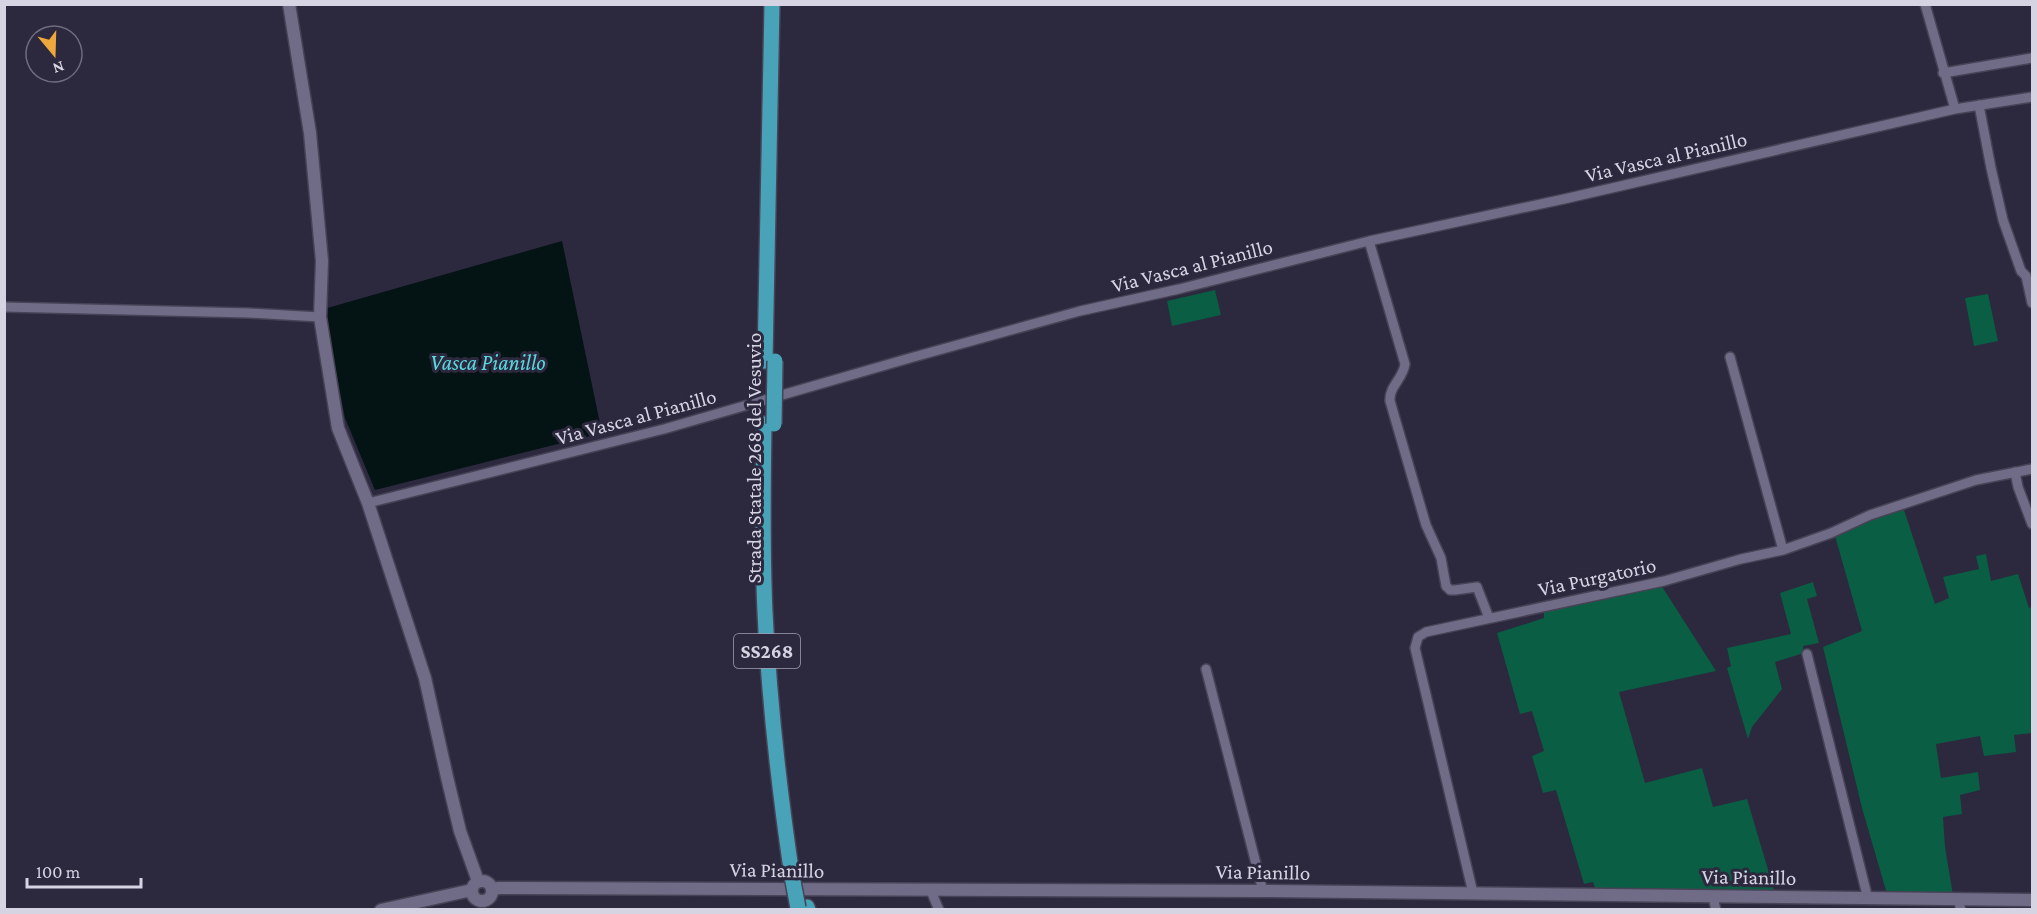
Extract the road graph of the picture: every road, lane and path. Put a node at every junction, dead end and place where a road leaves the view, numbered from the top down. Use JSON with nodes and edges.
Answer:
{"nodes":[{"id":1,"x":289,"y":4,"type":"edge"},
{"id":2,"x":771,"y":4,"type":"edge"},
{"id":3,"x":781,"y":4,"type":"edge"},
{"id":4,"x":1925,"y":4,"type":"edge"},
{"id":5,"x":2032,"y":58,"type":"edge"},
{"id":6,"x":1943,"y":73,"type":"junction"},
{"id":7,"x":2032,"y":97,"type":"edge"},
{"id":8,"x":1979,"y":105,"type":"junction"},
{"id":9,"x":1955,"y":109,"type":"junction"},
{"id":10,"x":1369,"y":241,"type":"junction"},
{"id":11,"x":2032,"y":303,"type":"edge"},
{"id":12,"x":4,"y":308,"type":"edge"},
{"id":13,"x":320,"y":317,"type":"junction"},
{"id":14,"x":1730,"y":357,"type":"dead end"},
{"id":15,"x":770,"y":361,"type":"junction"},
{"id":16,"x":2032,"y":469,"type":"edge"},
{"id":17,"x":2015,"y":472,"type":"junction"},
{"id":18,"x":368,"y":503,"type":"junction"},
{"id":19,"x":2032,"y":524,"type":"edge"},
{"id":20,"x":1783,"y":550,"type":"junction"},
{"id":21,"x":1489,"y":618,"type":"junction"},
{"id":22,"x":1807,"y":654,"type":"dead end"},
{"id":23,"x":1206,"y":669,"type":"dead end"},
{"id":24,"x":475,"y":885,"type":"junction"},
{"id":25,"x":493,"y":889,"type":"junction"},
{"id":26,"x":931,"y":891,"type":"junction"},
{"id":27,"x":1263,"y":891,"type":"junction"},
{"id":28,"x":1473,"y":893,"type":"junction"},
{"id":29,"x":1713,"y":897,"type":"junction"},
{"id":30,"x":2032,"y":900,"type":"edge"},
{"id":31,"x":1872,"y":902,"type":"edge"},
{"id":32,"x":1959,"y":904,"type":"edge"},
{"id":33,"x":483,"y":905,"type":"edge"},
{"id":34,"x":803,"y":908,"type":"edge"},
{"id":35,"x":381,"y":909,"type":"edge"},
{"id":36,"x":939,"y":909,"type":"edge"},
{"id":37,"x":1716,"y":909,"type":"edge"}],
"edges":[{"from":1,"to":13,"type":"street"},
{"from":2,"to":15,"type":"highway","name":"Strada Statale 268 del Vesuvio","number":"SS268"},
{"from":3,"to":15,"type":"highway","name":"Strada Statale 268 del Vesuvio","number":"SS268"},
{"from":4,"to":6,"type":"street"},
{"from":5,"to":6,"type":"street"},
{"from":6,"to":9,"type":"street"},
{"from":7,"to":8,"type":"street","name":"Via Vasca al Pianillo"},
{"from":8,"to":9,"type":"street","name":"Via Vasca al Pianillo"},
{"from":8,"to":11,"type":"street"},
{"from":9,"to":10,"type":"street","name":"Via Vasca al Pianillo"},
{"from":10,"to":18,"type":"street","name":"Via Vasca al Pianillo"},
{"from":10,"to":21,"type":"street"},
{"from":12,"to":13,"type":"street"},
{"from":13,"to":18,"type":"street"},
{"from":14,"to":20,"type":"street"},
{"from":15,"to":34,"type":"highway","name":"Strada Statale 268 del Vesuvio","number":"SS268"},
{"from":16,"to":17,"type":"street","name":"Via Purgatorio"},
{"from":17,"to":19,"type":"street"},
{"from":17,"to":20,"type":"street","name":"Via Purgatorio"},
{"from":18,"to":24,"type":"street"},
{"from":20,"to":21,"type":"street","name":"Via Purgatorio"},
{"from":21,"to":28,"type":"street","name":"Via Purgatorio"},
{"from":22,"to":31,"type":"street"},
{"from":23,"to":27,"type":"street"},
{"from":24,"to":25,"type":"street"},
{"from":24,"to":33,"type":"street"},
{"from":24,"to":35,"type":"street"},
{"from":25,"to":26,"type":"street","name":"Via Pianillo"},
{"from":25,"to":33,"type":"street"},
{"from":26,"to":27,"type":"street","name":"Via Pianillo"},
{"from":26,"to":36,"type":"street"},
{"from":27,"to":28,"type":"street","name":"Via Pianillo"},
{"from":28,"to":29,"type":"street","name":"Via Pianillo"},
{"from":29,"to":31,"type":"street","name":"Via Pianillo"},
{"from":29,"to":37,"type":"street"},
{"from":30,"to":32,"type":"street","name":"Via Pianillo"},
{"from":31,"to":32,"type":"street","name":"Via Pianillo"}]}
